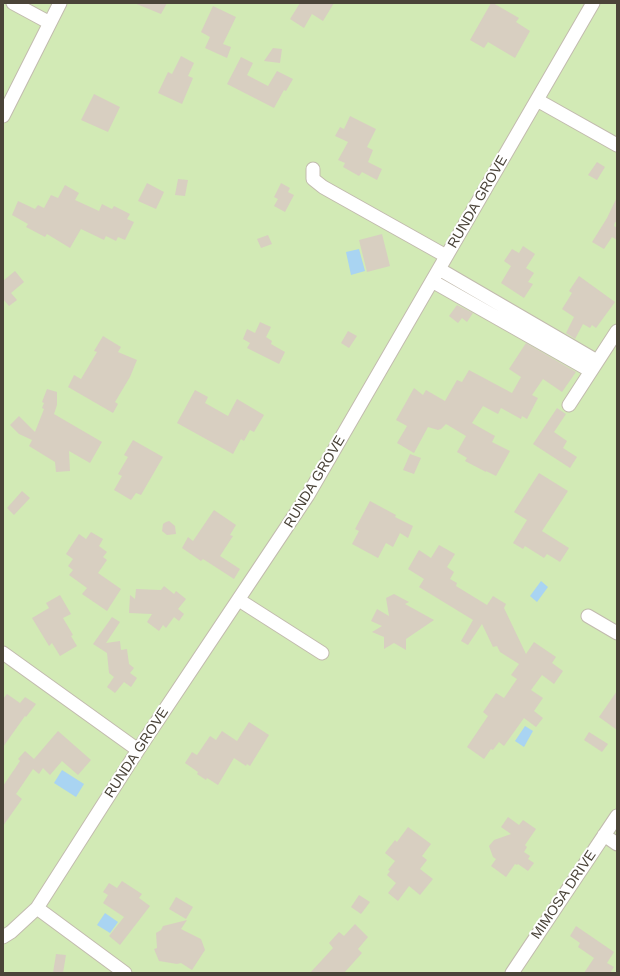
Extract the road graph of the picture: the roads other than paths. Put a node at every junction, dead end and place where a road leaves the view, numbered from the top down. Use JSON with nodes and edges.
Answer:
{"nodes":[{"id":1,"x":13,"y":3,"type":"edge"},
{"id":2,"x":60,"y":3,"type":"edge"},
{"id":3,"x":593,"y":3,"type":"edge"},
{"id":4,"x":50,"y":22,"type":"junction"},
{"id":5,"x":537,"y":100,"type":"junction"},
{"id":6,"x":3,"y":116,"type":"edge"},
{"id":7,"x":617,"y":144,"type":"edge"},
{"id":8,"x":313,"y":169,"type":"dead end"},
{"id":9,"x":446,"y":256,"type":"junction"},
{"id":10,"x":439,"y":269,"type":"junction"},
{"id":11,"x":432,"y":281,"type":"junction"},
{"id":12,"x":617,"y":331,"type":"edge"},
{"id":13,"x":594,"y":366,"type":"junction"},
{"id":14,"x":569,"y":405,"type":"dead end"},
{"id":15,"x":238,"y":600,"type":"junction"},
{"id":16,"x":588,"y":616,"type":"dead end"},
{"id":17,"x":617,"y":633,"type":"edge"},
{"id":18,"x":3,"y":653,"type":"edge"},
{"id":19,"x":322,"y":653,"type":"dead end"},
{"id":20,"x":138,"y":750,"type":"junction"},
{"id":21,"x":617,"y":816,"type":"edge"},
{"id":22,"x":604,"y":835,"type":"junction"},
{"id":23,"x":617,"y":844,"type":"edge"},
{"id":24,"x":37,"y":908,"type":"junction"},
{"id":25,"x":3,"y":937,"type":"edge"},
{"id":26,"x":125,"y":973,"type":"edge"},
{"id":27,"x":512,"y":973,"type":"edge"}],
"edges":[{"from":1,"to":4,"type":"street"},
{"from":2,"to":4,"type":"street"},
{"from":3,"to":5,"type":"street","name":"RUNDA GROVE"},
{"from":4,"to":6,"type":"street"},
{"from":5,"to":7,"type":"street"},
{"from":5,"to":9,"type":"street","name":"RUNDA GROVE"},
{"from":8,"to":9,"type":"street"},
{"from":9,"to":10,"type":"street","name":"RUNDA GROVE"},
{"from":10,"to":11,"type":"street","name":"RUNDA GROVE"},
{"from":10,"to":13,"type":"street"},
{"from":11,"to":13,"type":"street"},
{"from":11,"to":15,"type":"street","name":"RUNDA GROVE"},
{"from":12,"to":13,"type":"street"},
{"from":13,"to":14,"type":"street"},
{"from":15,"to":19,"type":"street"},
{"from":15,"to":20,"type":"street","name":"RUNDA GROVE"},
{"from":16,"to":17,"type":"street"},
{"from":18,"to":20,"type":"street"},
{"from":20,"to":24,"type":"street","name":"RUNDA GROVE"},
{"from":21,"to":22,"type":"street","name":"MIMOSA DRIVE"},
{"from":22,"to":23,"type":"street"},
{"from":22,"to":27,"type":"street","name":"MIMOSA DRIVE"},
{"from":24,"to":25,"type":"street","name":"RUNDA GROVE"},
{"from":24,"to":26,"type":"street"}]}
